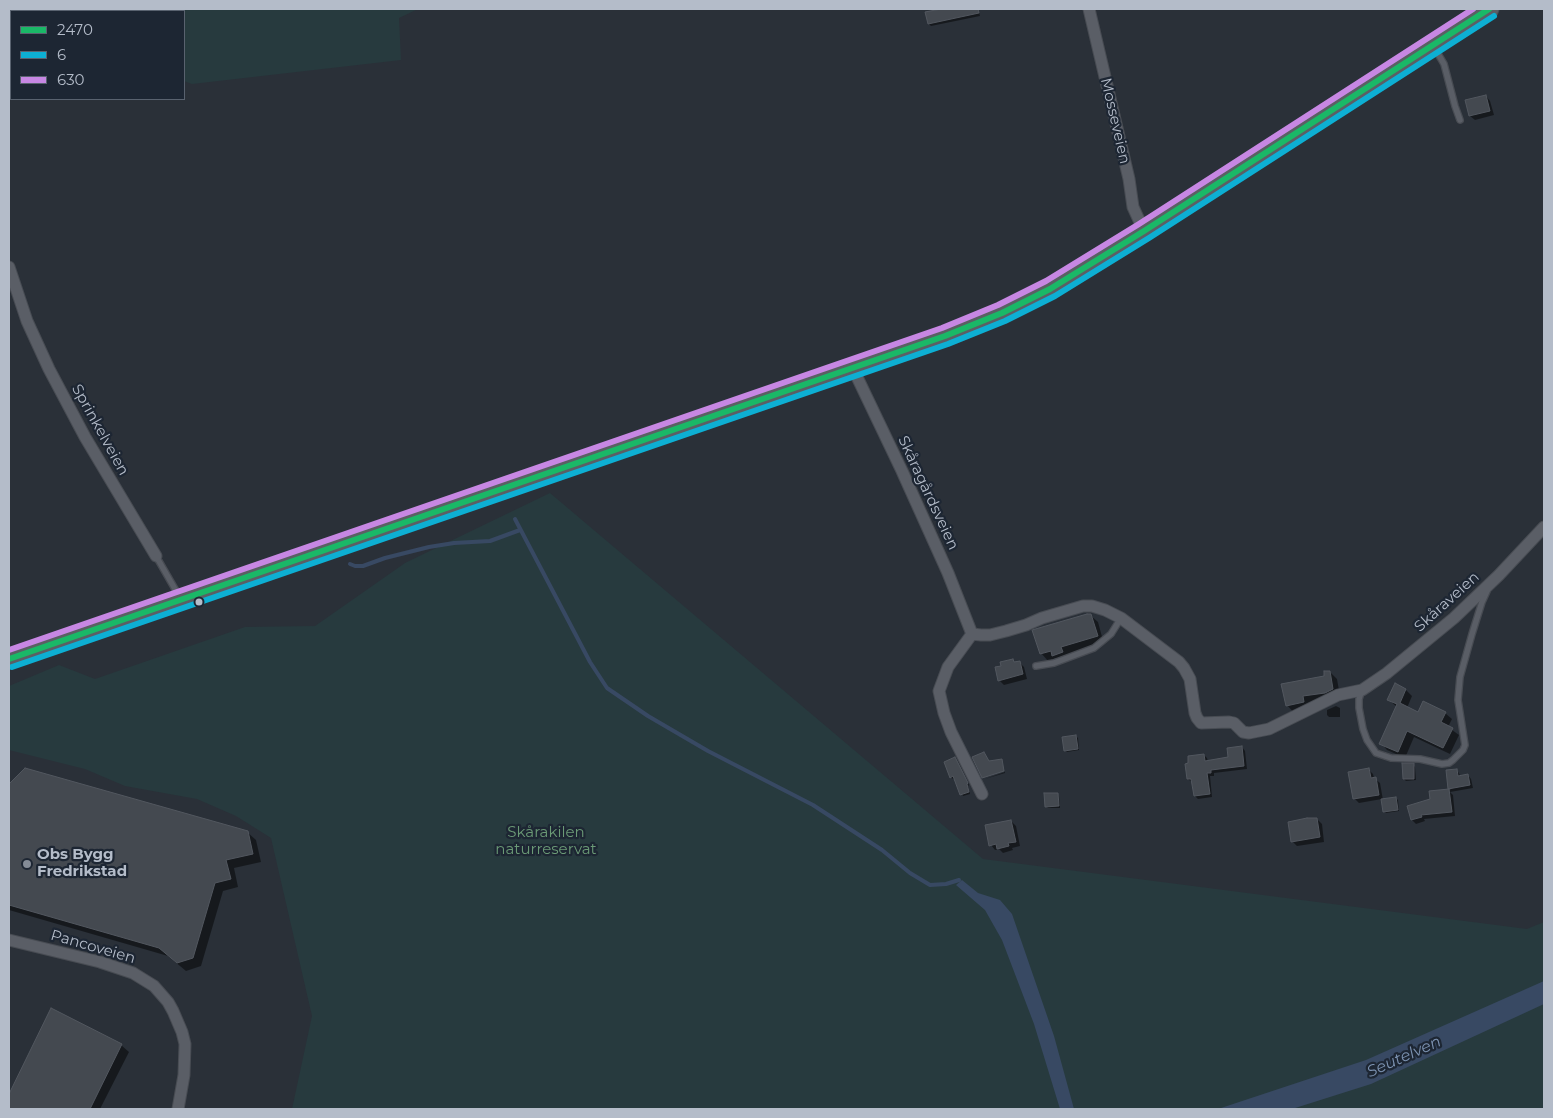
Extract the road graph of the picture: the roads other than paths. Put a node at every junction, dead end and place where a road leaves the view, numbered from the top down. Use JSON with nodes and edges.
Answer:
{"nodes":[{"id":1,"x":1089,"y":9,"type":"edge"},
{"id":2,"x":1484,"y":10,"type":"edge"},
{"id":3,"x":1433,"y":45,"type":"junction"},
{"id":4,"x":1460,"y":120,"type":"dead end"},
{"id":5,"x":1144,"y":231,"type":"junction"},
{"id":6,"x":9,"y":266,"type":"edge"},
{"id":7,"x":854,"y":367,"type":"junction"},
{"id":8,"x":1544,"y":527,"type":"edge"},
{"id":9,"x":156,"y":556,"type":"joint"},
{"id":10,"x":1491,"y":582,"type":"junction"},
{"id":11,"x":181,"y":600,"type":"junction"},
{"id":12,"x":1121,"y":618,"type":"junction"},
{"id":13,"x":972,"y":634,"type":"junction"},
{"id":14,"x":9,"y":659,"type":"edge"},
{"id":15,"x":1036,"y":666,"type":"dead end"},
{"id":16,"x":1362,"y":690,"type":"junction"},
{"id":17,"x":982,"y":794,"type":"dead end"},
{"id":18,"x":9,"y":940,"type":"edge"},
{"id":19,"x":178,"y":1109,"type":"edge"}],
"edges":[{"from":1,"to":5,"type":"street","name":"Mosseveien"},
{"from":2,"to":3,"type":"highway"},
{"from":3,"to":4,"type":"lane"},
{"from":3,"to":5,"type":"highway"},
{"from":5,"to":7,"type":"highway"},
{"from":6,"to":9,"type":"street","name":"Sprinkelveien"},
{"from":7,"to":11,"type":"highway"},
{"from":7,"to":13,"type":"street","name":"Skåragårdsveien"},
{"from":8,"to":10,"type":"street","name":"Skåraveien"},
{"from":9,"to":11,"type":"lane","name":"Sprinkelveien"},
{"from":10,"to":16,"type":"street","name":"Skåraveien"},
{"from":10,"to":16,"type":"lane"},
{"from":11,"to":14,"type":"highway"},
{"from":12,"to":13,"type":"street"},
{"from":12,"to":15,"type":"lane"},
{"from":12,"to":16,"type":"street"},
{"from":13,"to":17,"type":"street"},
{"from":18,"to":19,"type":"street","name":"Pancoveien"}]}
